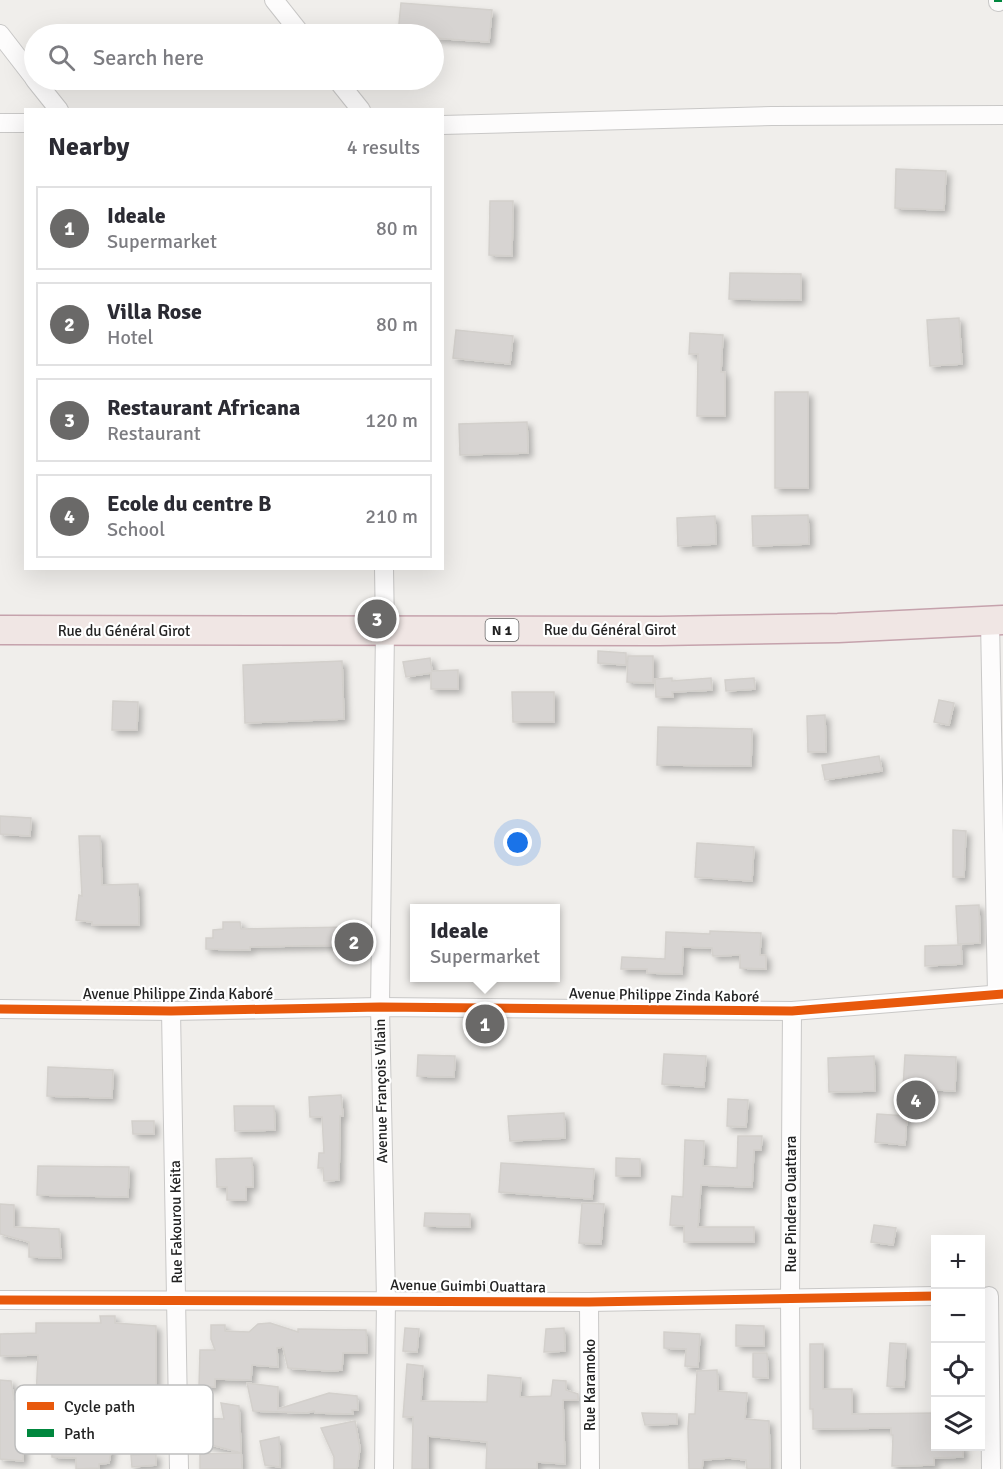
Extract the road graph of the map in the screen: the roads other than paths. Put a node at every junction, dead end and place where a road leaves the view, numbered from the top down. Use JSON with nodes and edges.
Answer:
{"nodes":[{"id":1,"x":274,"y":0,"type":"edge"},
{"id":2,"x":293,"y":24,"type":"edge"},
{"id":3,"x":0,"y":34,"type":"edge"},
{"id":4,"x":24,"y":65,"type":"edge"},
{"id":5,"x":44,"y":90,"type":"edge"},
{"id":6,"x":345,"y":90,"type":"edge"},
{"id":7,"x":57,"y":108,"type":"edge"},
{"id":8,"x":359,"y":108,"type":"edge"},
{"id":9,"x":1003,"y":115,"type":"edge"},
{"id":10,"x":0,"y":123,"type":"edge"},
{"id":11,"x":24,"y":123,"type":"edge"},
{"id":12,"x":444,"y":125,"type":"edge"},
{"id":13,"x":384,"y":570,"type":"edge"},
{"id":14,"x":997,"y":620,"type":"edge"},
{"id":15,"x":0,"y":630,"type":"edge"},
{"id":16,"x":385,"y":630,"type":"junction"},
{"id":17,"x":1000,"y":994,"type":"edge"},
{"id":18,"x":380,"y":1007,"type":"junction"},
{"id":19,"x":0,"y":1010,"type":"edge"},
{"id":20,"x":171,"y":1011,"type":"junction"},
{"id":21,"x":792,"y":1011,"type":"junction"},
{"id":22,"x":931,"y":1296,"type":"edge"},
{"id":23,"x":991,"y":1296,"type":"edge"},
{"id":24,"x":790,"y":1297,"type":"junction"},
{"id":25,"x":0,"y":1300,"type":"edge"},
{"id":26,"x":386,"y":1300,"type":"junction"},
{"id":27,"x":178,"y":1301,"type":"junction"},
{"id":28,"x":589,"y":1302,"type":"junction"},
{"id":29,"x":178,"y":1385,"type":"edge"},
{"id":30,"x":179,"y":1454,"type":"edge"},
{"id":31,"x":179,"y":1469,"type":"edge"},
{"id":32,"x":384,"y":1469,"type":"edge"},
{"id":33,"x":590,"y":1469,"type":"edge"},
{"id":34,"x":791,"y":1469,"type":"edge"},
{"id":35,"x":991,"y":1469,"type":"edge"}],
"edges":[{"from":1,"to":2,"type":"street"},
{"from":3,"to":4,"type":"street"},
{"from":5,"to":7,"type":"street"},
{"from":6,"to":8,"type":"street"},
{"from":9,"to":12,"type":"street"},
{"from":10,"to":11,"type":"street"},
{"from":13,"to":16,"type":"street","name":"Avenue François Vilain"},
{"from":14,"to":16,"type":"highway","name":"Rue du Général Girot","number":"N 1"},
{"from":14,"to":17,"type":"street"},
{"from":15,"to":16,"type":"highway","name":"Rue du Général Girot","number":"N 1"},
{"from":16,"to":18,"type":"street","name":"Avenue François Vilain"},
{"from":17,"to":21,"type":"street","name":"Avenue Philippe Zinda Kaboré"},
{"from":18,"to":20,"type":"street","name":"Avenue Philippe Zinda Kaboré"},
{"from":18,"to":21,"type":"street","name":"Avenue Philippe Zinda Kaboré"},
{"from":18,"to":26,"type":"street","name":"Avenue François Vilain"},
{"from":19,"to":20,"type":"street","name":"Avenue Philippe Zinda Kaboré"},
{"from":20,"to":27,"type":"street","name":"Rue Fakourou Keita"},
{"from":21,"to":24,"type":"street","name":"Rue Pindera Ouattara"},
{"from":22,"to":24,"type":"street","name":"Avenue Guimbi Ouattara"},
{"from":23,"to":35,"type":"street"},
{"from":24,"to":28,"type":"street","name":"Avenue Guimbi Ouattara"},
{"from":24,"to":34,"type":"street","name":"Rue Pindera Ouattara"},
{"from":25,"to":27,"type":"street","name":"Avenue Guimbi Ouattara"},
{"from":26,"to":27,"type":"street","name":"Avenue Guimbi Ouattara"},
{"from":26,"to":28,"type":"street","name":"Avenue Guimbi Ouattara"},
{"from":26,"to":32,"type":"street","name":"Avenue François Vilain"},
{"from":27,"to":29,"type":"street","name":"Rue Fakourou Keita"},
{"from":28,"to":33,"type":"street","name":"Rue Karamoko"},
{"from":30,"to":31,"type":"street","name":"Rue Fakourou Keita"}]}
